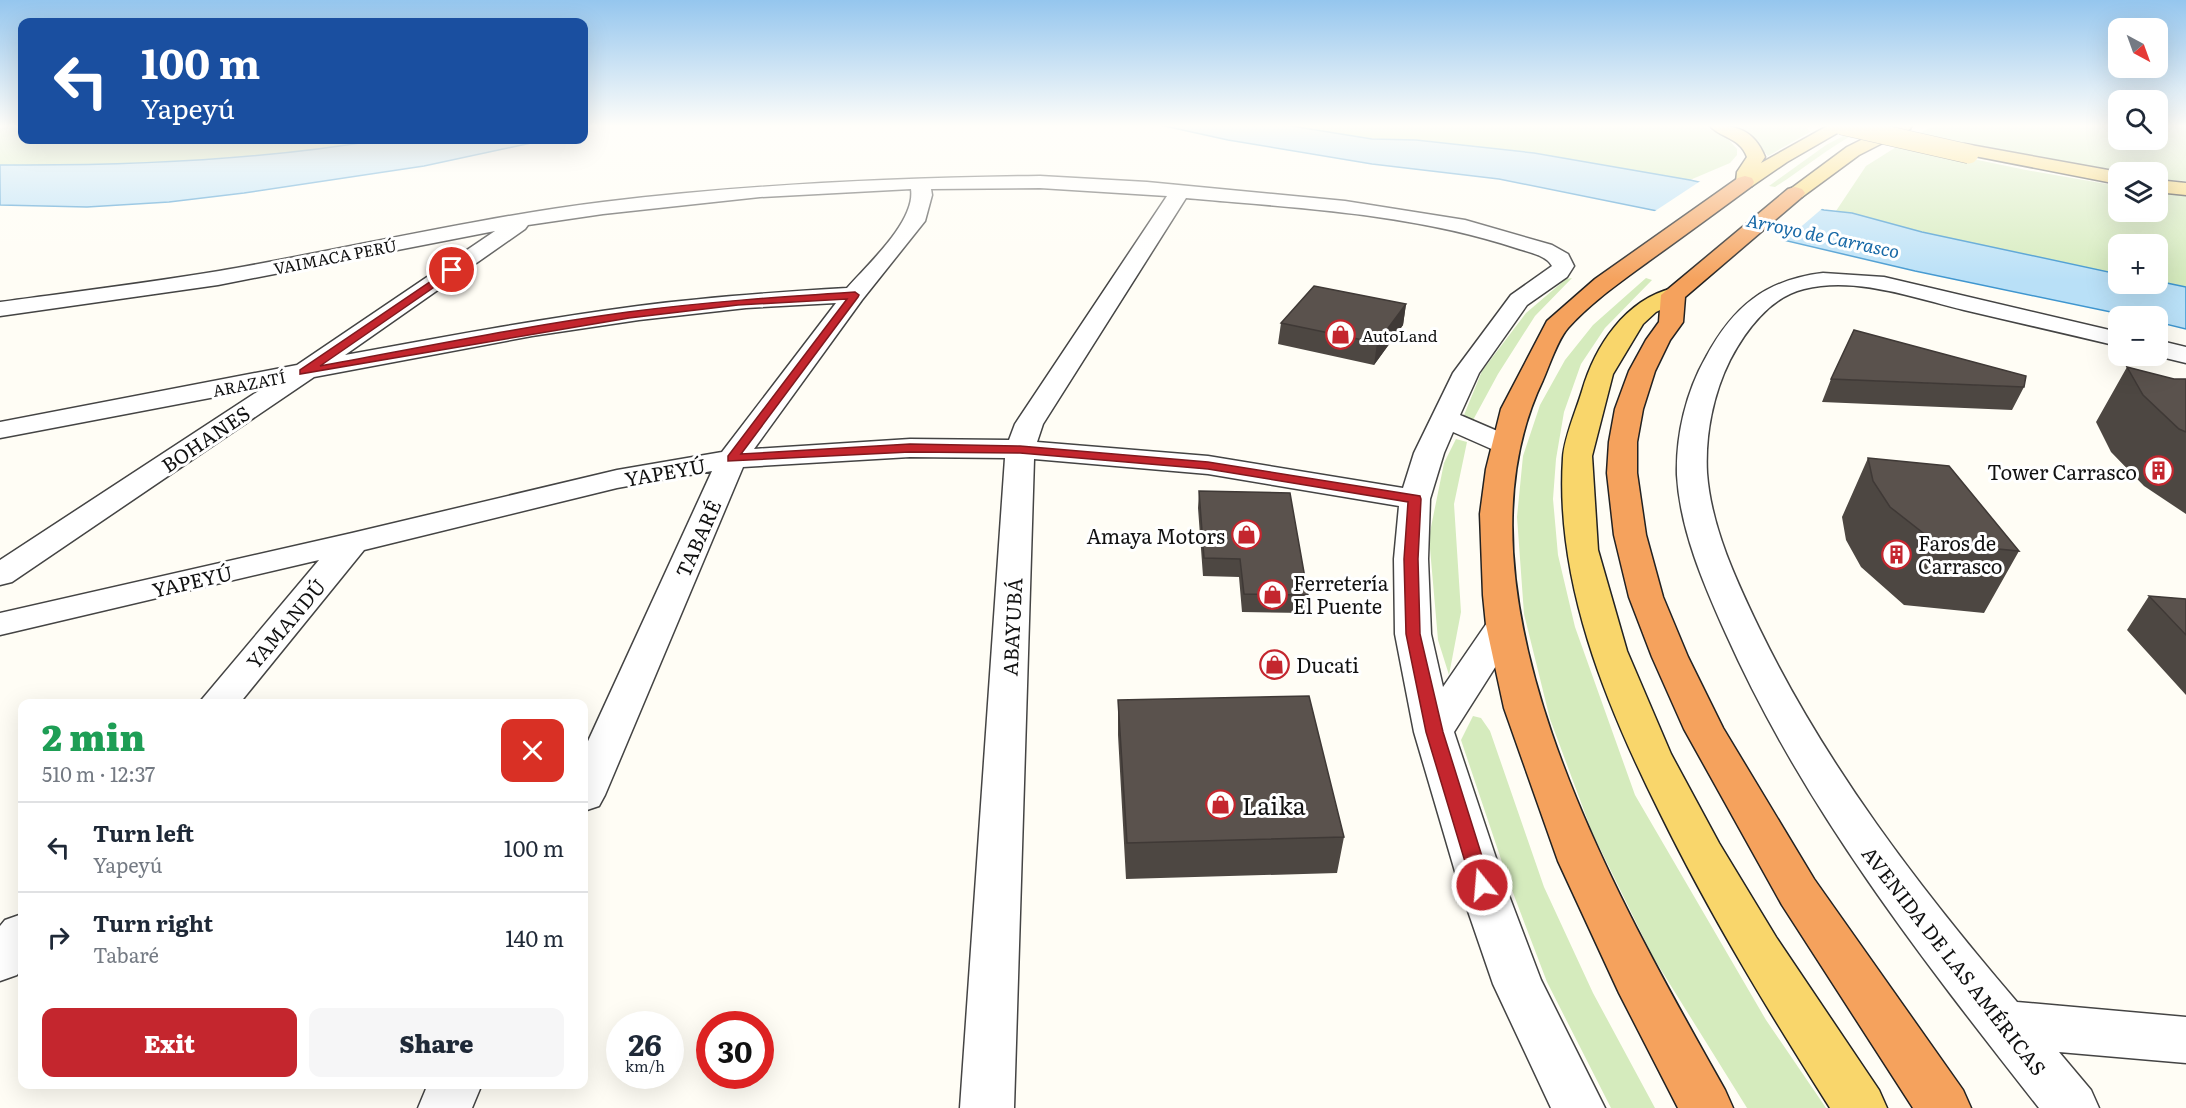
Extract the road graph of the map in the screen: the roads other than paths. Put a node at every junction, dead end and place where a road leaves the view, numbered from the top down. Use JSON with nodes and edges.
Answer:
{"nodes":[{"id":1,"x":1746,"y":177,"type":"edge"},
{"id":2,"x":1753,"y":177,"type":"edge"},
{"id":3,"x":1818,"y":177,"type":"edge"},
{"id":4,"x":1745,"y":182,"type":"junction"},
{"id":5,"x":920,"y":183,"type":"junction"},
{"id":6,"x":2168,"y":185,"type":"edge"},
{"id":7,"x":2186,"y":187,"type":"edge"},
{"id":8,"x":1180,"y":191,"type":"junction"},
{"id":9,"x":1795,"y":193,"type":"joint"},
{"id":10,"x":526,"y":219,"type":"junction"},
{"id":11,"x":855,"y":295,"type":"junction"},
{"id":12,"x":1673,"y":295,"type":"junction"},
{"id":13,"x":0,"y":309,"type":"edge"},
{"id":14,"x":2108,"y":337,"type":"edge"},
{"id":15,"x":2168,"y":351,"type":"edge"},
{"id":16,"x":2186,"y":355,"type":"edge"},
{"id":17,"x":304,"y":372,"type":"junction"},
{"id":18,"x":1444,"y":418,"type":"junction"},
{"id":19,"x":0,"y":430,"type":"edge"},
{"id":20,"x":1506,"y":445,"type":"junction"},
{"id":21,"x":1020,"y":449,"type":"junction"},
{"id":22,"x":732,"y":459,"type":"junction"},
{"id":23,"x":1415,"y":499,"type":"junction"},
{"id":24,"x":352,"y":543,"type":"junction"},
{"id":25,"x":0,"y":575,"type":"edge"},
{"id":26,"x":0,"y":624,"type":"edge"},
{"id":27,"x":1504,"y":625,"type":"junction"},
{"id":28,"x":221,"y":699,"type":"edge"},
{"id":29,"x":1434,"y":732,"type":"junction"},
{"id":30,"x":588,"y":786,"type":"edge"},
{"id":31,"x":18,"y":939,"type":"edge"},
{"id":32,"x":0,"y":960,"type":"edge"},
{"id":33,"x":2004,"y":1024,"type":"junction"},
{"id":34,"x":2186,"y":1040,"type":"edge"},
{"id":35,"x":454,"y":1089,"type":"edge"},
{"id":36,"x":445,"y":1108,"type":"edge"},
{"id":37,"x":987,"y":1108,"type":"edge"},
{"id":38,"x":1578,"y":1108,"type":"edge"},
{"id":39,"x":1707,"y":1108,"type":"edge"},
{"id":40,"x":1860,"y":1108,"type":"edge"},
{"id":41,"x":1944,"y":1108,"type":"edge"},
{"id":42,"x":2072,"y":1108,"type":"edge"}],
"edges":[{"from":1,"to":4,"type":"main road"},
{"from":2,"to":4,"type":"main road"},
{"from":3,"to":9,"type":"main road"},
{"from":4,"to":20,"type":"highway"},
{"from":5,"to":8,"type":"street","name":"VAIMACA PERÚ"},
{"from":5,"to":10,"type":"street","name":"VAIMACA PERÚ"},
{"from":5,"to":11,"type":"street","name":"TABARÉ"},
{"from":6,"to":7,"type":"main road"},
{"from":8,"to":18,"type":"street","name":"VAIMACA PERÚ"},
{"from":8,"to":21,"type":"street","name":"ABAYUBÁ"},
{"from":9,"to":12,"type":"highway"},
{"from":10,"to":13,"type":"street","name":"VAIMACA PERÚ"},
{"from":10,"to":17,"type":"street","name":"BOHANES"},
{"from":11,"to":17,"type":"street","name":"ARAZATÍ"},
{"from":11,"to":22,"type":"street","name":"TABARÉ"},
{"from":12,"to":40,"type":"main road"},
{"from":12,"to":41,"type":"highway"},
{"from":14,"to":33,"type":"street","name":"AVENIDA DE LAS AMÉRICAS"},
{"from":15,"to":16,"type":"street"},
{"from":17,"to":19,"type":"street","name":"ARAZATÍ"},
{"from":17,"to":25,"type":"street","name":"BOHANES"},
{"from":18,"to":20,"type":"street"},
{"from":18,"to":23,"type":"street"},
{"from":20,"to":27,"type":"highway"},
{"from":21,"to":22,"type":"street","name":"YAPEYÚ"},
{"from":21,"to":23,"type":"street","name":"YAPEYÚ"},
{"from":21,"to":37,"type":"street","name":"ABAYUBÁ"},
{"from":22,"to":24,"type":"street","name":"YAPEYÚ"},
{"from":22,"to":30,"type":"street","name":"TABARÉ"},
{"from":23,"to":29,"type":"street"},
{"from":24,"to":26,"type":"street","name":"YAPEYÚ"},
{"from":24,"to":28,"type":"street","name":"YAMANDÚ"},
{"from":27,"to":29,"type":"street"},
{"from":27,"to":39,"type":"highway"},
{"from":29,"to":38,"type":"street"},
{"from":31,"to":32,"type":"street"},
{"from":33,"to":34,"type":"street"},
{"from":33,"to":42,"type":"street","name":"AVENIDA DE LAS AMÉRICAS"},
{"from":35,"to":36,"type":"street"}]}
